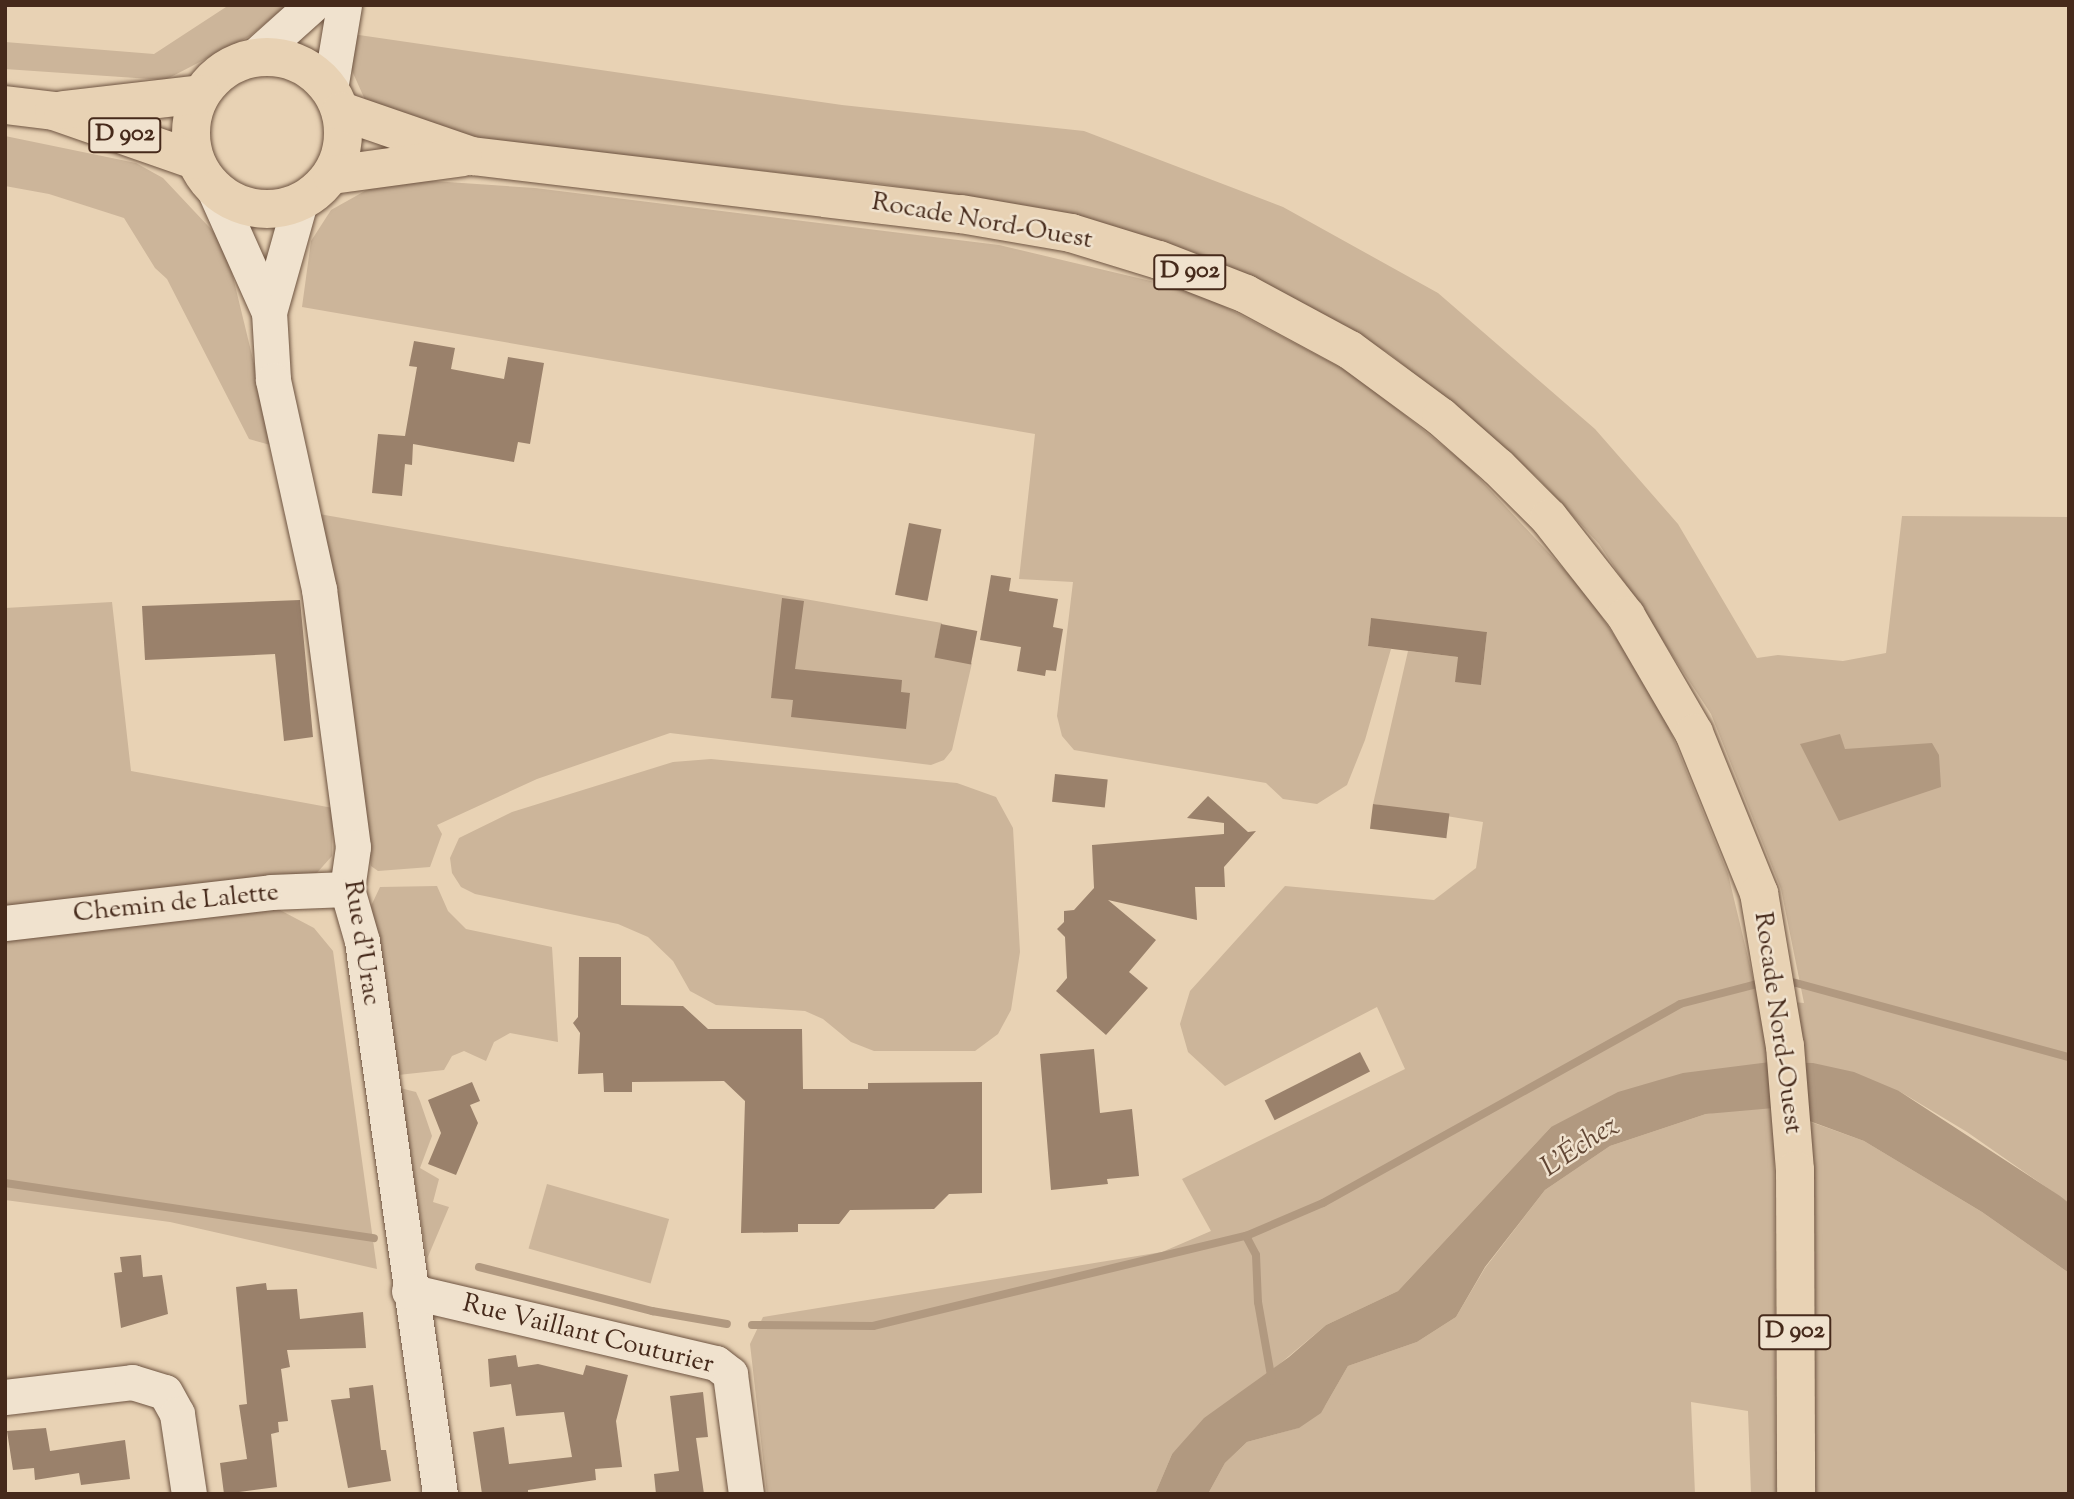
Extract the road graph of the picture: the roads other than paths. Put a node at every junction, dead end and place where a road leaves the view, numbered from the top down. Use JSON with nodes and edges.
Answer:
{"nodes":[{"id":1,"x":312,"y":5,"type":"edge"},
{"id":2,"x":344,"y":5,"type":"edge"},
{"id":3,"x":253,"y":58,"type":"junction"},
{"id":4,"x":201,"y":94,"type":"junction"},
{"id":5,"x":335,"y":100,"type":"junction"},
{"id":6,"x":5,"y":105,"type":"edge"},
{"id":7,"x":54,"y":111,"type":"junction"},
{"id":8,"x":472,"y":156,"type":"junction"},
{"id":9,"x":204,"y":173,"type":"junction"},
{"id":10,"x":332,"y":175,"type":"junction"},
{"id":11,"x":300,"y":202,"type":"junction"},
{"id":12,"x":269,"y":312,"type":"junction"},
{"id":13,"x":347,"y":889,"type":"junction"},
{"id":14,"x":5,"y":923,"type":"edge"},
{"id":15,"x":409,"y":1291,"type":"junction"},
{"id":16,"x":5,"y":1397,"type":"edge"},
{"id":17,"x":189,"y":1494,"type":"edge"},
{"id":18,"x":440,"y":1494,"type":"edge"},
{"id":19,"x":746,"y":1494,"type":"edge"},
{"id":20,"x":1796,"y":1494,"type":"edge"}],
"edges":[{"from":1,"to":3,"type":"street"},
{"from":2,"to":5,"type":"street"},
{"from":3,"to":4,"type":"main road"},
{"from":3,"to":5,"type":"main road"},
{"from":4,"to":7,"type":"main road","number":"D 902"},
{"from":4,"to":9,"type":"main road"},
{"from":5,"to":8,"type":"main road","name":"Rocade Nord-Ouest","number":"D 902"},
{"from":5,"to":10,"type":"main road"},
{"from":6,"to":7,"type":"main road","number":"D 902"},
{"from":7,"to":9,"type":"main road","number":"D 902"},
{"from":8,"to":10,"type":"main road","name":"Rocade Nord-Ouest","number":"D 902"},
{"from":8,"to":20,"type":"main road","name":"Rocade Nord-Ouest","number":"D 902"},
{"from":9,"to":11,"type":"main road"},
{"from":9,"to":12,"type":"street","name":"Rue d'Urac"},
{"from":10,"to":11,"type":"main road"},
{"from":11,"to":12,"type":"street","name":"Rue d'Urac"},
{"from":12,"to":13,"type":"street","name":"Rue d'Urac"},
{"from":13,"to":14,"type":"street","name":"Chemin de Lalette"},
{"from":13,"to":15,"type":"street","name":"Rue d'Urac"},
{"from":15,"to":18,"type":"street","name":"Rue d'Urac"},
{"from":15,"to":19,"type":"street","name":"Rue Vaillant Couturier"},
{"from":16,"to":17,"type":"street"}]}
